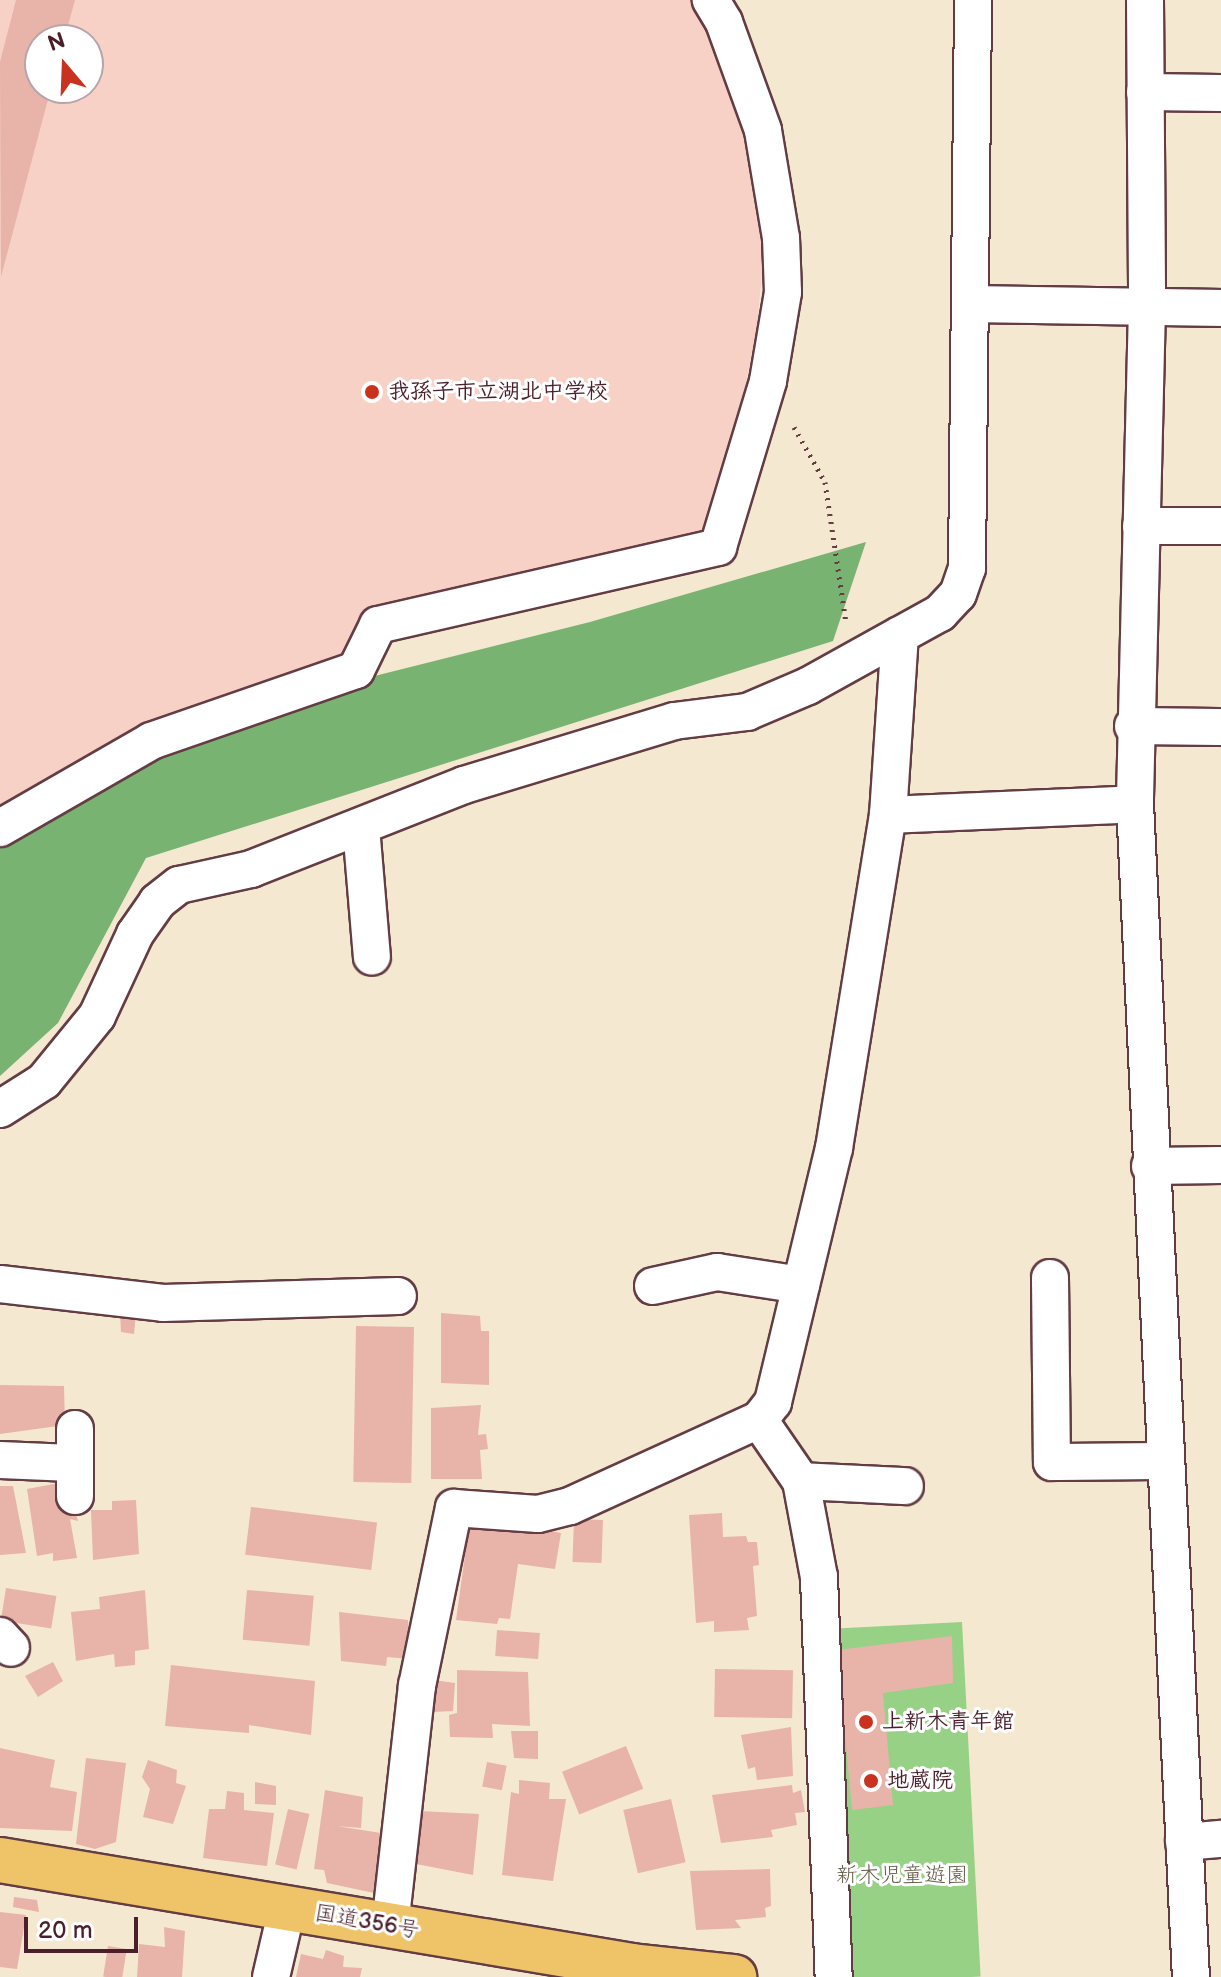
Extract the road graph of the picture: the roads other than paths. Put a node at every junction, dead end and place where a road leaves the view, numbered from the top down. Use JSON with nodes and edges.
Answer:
{"nodes":[{"id":1,"x":711,"y":0,"type":"edge"},
{"id":2,"x":973,"y":0,"type":"edge"},
{"id":3,"x":1145,"y":0,"type":"edge"},
{"id":4,"x":1145,"y":92,"type":"junction"},
{"id":5,"x":1221,"y":93,"type":"edge"},
{"id":6,"x":972,"y":304,"type":"junction"},
{"id":7,"x":1147,"y":307,"type":"junction"},
{"id":8,"x":1221,"y":308,"type":"edge"},
{"id":9,"x":1141,"y":526,"type":"junction"},
{"id":10,"x":1221,"y":526,"type":"edge"},
{"id":11,"x":900,"y":635,"type":"junction"},
{"id":12,"x":1133,"y":726,"type":"junction"},
{"id":13,"x":1221,"y":727,"type":"edge"},
{"id":14,"x":1135,"y":804,"type":"junction"},
{"id":15,"x":888,"y":815,"type":"junction"},
{"id":16,"x":361,"y":827,"type":"junction"},
{"id":17,"x":0,"y":828,"type":"edge"},
{"id":18,"x":372,"y":957,"type":"dead end"},
{"id":19,"x":0,"y":1109,"type":"edge"},
{"id":20,"x":1221,"y":1165,"type":"edge"},
{"id":21,"x":1150,"y":1166,"type":"junction"},
{"id":22,"x":1050,"y":1278,"type":"dead end"},
{"id":23,"x":0,"y":1284,"type":"edge"},
{"id":24,"x":801,"y":1285,"type":"junction"},
{"id":25,"x":653,"y":1286,"type":"dead end"},
{"id":26,"x":398,"y":1296,"type":"dead end"},
{"id":27,"x":759,"y":1420,"type":"junction"},
{"id":28,"x":0,"y":1460,"type":"edge"},
{"id":29,"x":1165,"y":1461,"type":"junction"},
{"id":30,"x":74,"y":1463,"type":"dead end"},
{"id":31,"x":801,"y":1481,"type":"junction"},
{"id":32,"x":905,"y":1486,"type":"dead end"},
{"id":33,"x":1221,"y":1839,"type":"edge"},
{"id":34,"x":1184,"y":1842,"type":"junction"},
{"id":35,"x":0,"y":1860,"type":"edge"},
{"id":36,"x":287,"y":1909,"type":"junction"},
{"id":37,"x":390,"y":1926,"type":"junction"},
{"id":38,"x":539,"y":1964,"type":"edge"},
{"id":39,"x":271,"y":1977,"type":"edge"},
{"id":40,"x":734,"y":1977,"type":"edge"},
{"id":41,"x":834,"y":1977,"type":"edge"},
{"id":42,"x":1191,"y":1977,"type":"edge"}],
"edges":[{"from":1,"to":17,"type":"street"},
{"from":2,"to":6,"type":"street"},
{"from":3,"to":4,"type":"street"},
{"from":4,"to":5,"type":"street"},
{"from":4,"to":7,"type":"street"},
{"from":6,"to":7,"type":"street"},
{"from":6,"to":11,"type":"street"},
{"from":7,"to":8,"type":"street"},
{"from":7,"to":9,"type":"street"},
{"from":9,"to":10,"type":"street"},
{"from":9,"to":12,"type":"street"},
{"from":11,"to":15,"type":"street"},
{"from":11,"to":16,"type":"street"},
{"from":12,"to":13,"type":"street"},
{"from":12,"to":14,"type":"street"},
{"from":14,"to":15,"type":"street"},
{"from":14,"to":21,"type":"street"},
{"from":15,"to":24,"type":"street"},
{"from":16,"to":18,"type":"street"},
{"from":16,"to":19,"type":"street"},
{"from":20,"to":21,"type":"street"},
{"from":21,"to":29,"type":"street"},
{"from":22,"to":29,"type":"street"},
{"from":23,"to":26,"type":"street"},
{"from":24,"to":25,"type":"street"},
{"from":24,"to":27,"type":"street"},
{"from":27,"to":31,"type":"street"},
{"from":27,"to":37,"type":"street"},
{"from":28,"to":30,"type":"street"},
{"from":29,"to":34,"type":"street"},
{"from":31,"to":32,"type":"street"},
{"from":31,"to":41,"type":"street"},
{"from":33,"to":34,"type":"street"},
{"from":34,"to":42,"type":"street"},
{"from":35,"to":36,"type":"highway","name":"国道356号"},
{"from":36,"to":37,"type":"highway","name":"国道356号"},
{"from":36,"to":39,"type":"street"},
{"from":37,"to":38,"type":"highway","name":"国道356号"},
{"from":38,"to":40,"type":"highway","name":"国道356号"}]}
